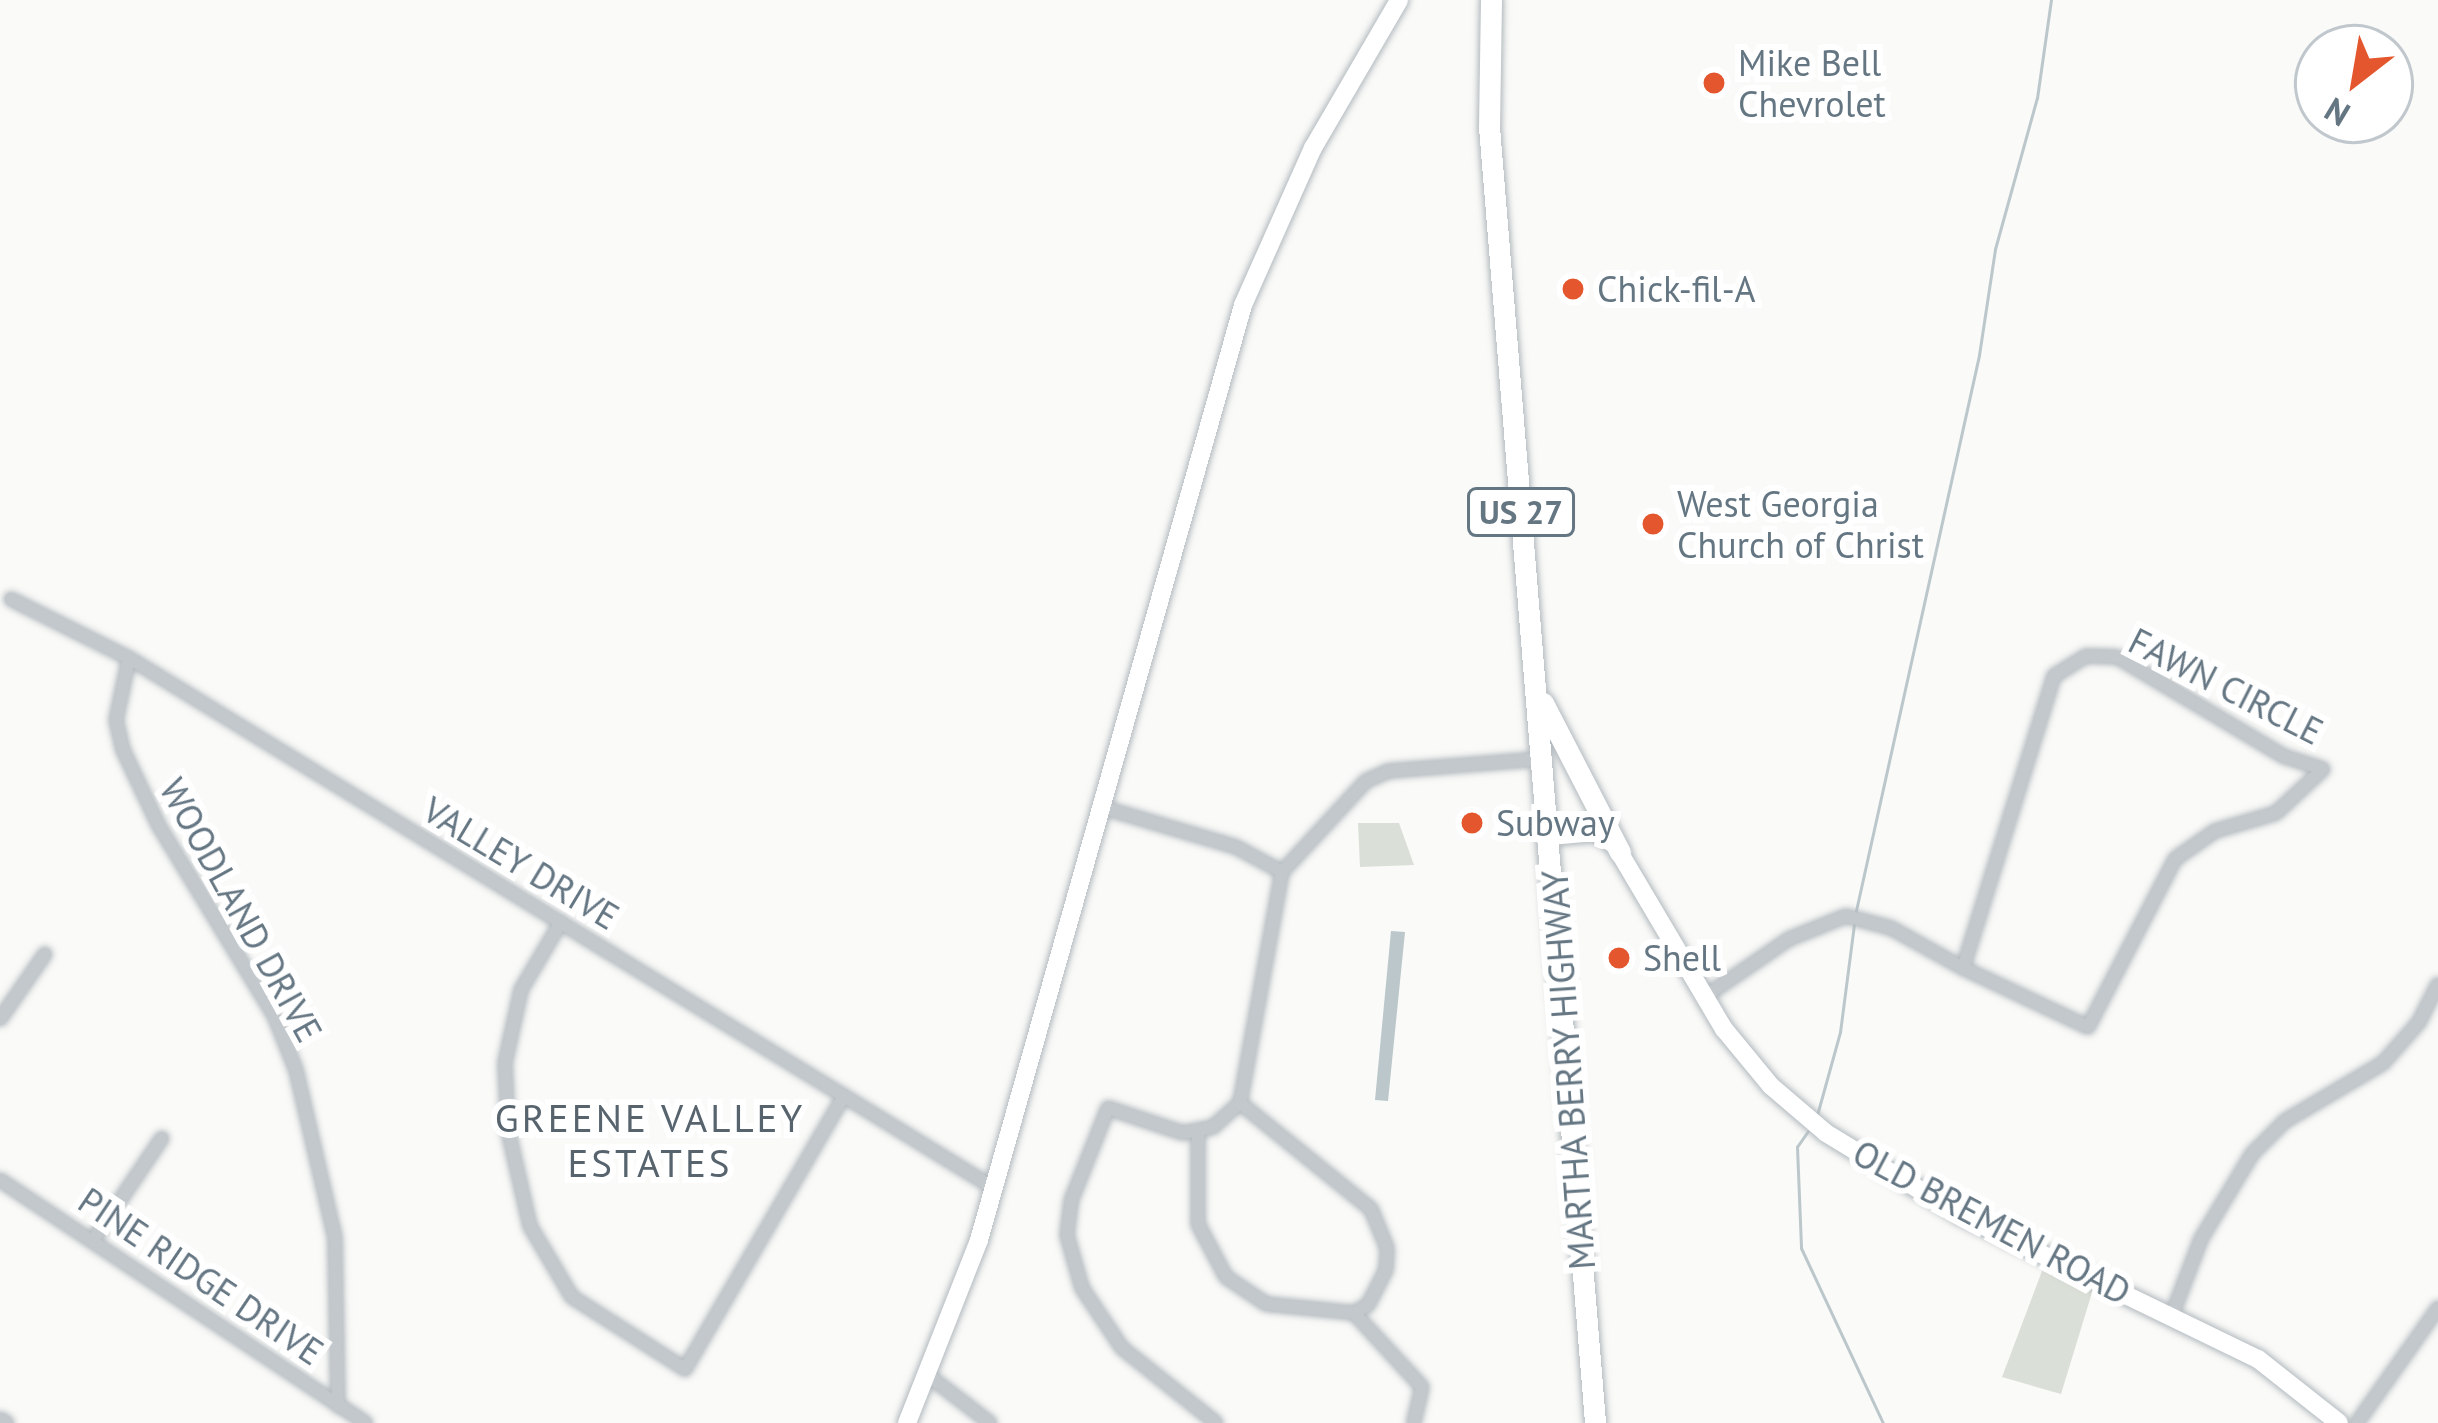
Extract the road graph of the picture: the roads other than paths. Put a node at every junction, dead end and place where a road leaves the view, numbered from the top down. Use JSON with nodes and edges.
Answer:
{"nodes":[{"id":1,"x":1399,"y":0,"type":"edge"},
{"id":2,"x":1475,"y":0,"type":"edge"},
{"id":3,"x":1490,"y":11,"type":"edge"},
{"id":4,"x":11,"y":598,"type":"dead end"},
{"id":5,"x":129,"y":658,"type":"junction"},
{"id":6,"x":1538,"y":692,"type":"junction"},
{"id":7,"x":1543,"y":759,"type":"junction"},
{"id":8,"x":1101,"y":807,"type":"junction"},
{"id":9,"x":1550,"y":836,"type":"junction"},
{"id":10,"x":1620,"y":852,"type":"junction"},
{"id":11,"x":1282,"y":872,"type":"junction"},
{"id":12,"x":561,"y":922,"type":"junction"},
{"id":13,"x":45,"y":954,"type":"dead end"},
{"id":14,"x":1963,"y":968,"type":"junction"},
{"id":15,"x":2438,"y":983,"type":"edge"},
{"id":16,"x":1703,"y":998,"type":"junction"},
{"id":17,"x":0,"y":1018,"type":"edge"},
{"id":18,"x":844,"y":1096,"type":"junction"},
{"id":19,"x":1240,"y":1103,"type":"junction"},
{"id":20,"x":1198,"y":1130,"type":"junction"},
{"id":21,"x":162,"y":1138,"type":"dead end"},
{"id":22,"x":0,"y":1180,"type":"edge"},
{"id":23,"x":994,"y":1188,"type":"junction"},
{"id":24,"x":96,"y":1236,"type":"junction"},
{"id":25,"x":2438,"y":1308,"type":"edge"},
{"id":26,"x":1354,"y":1313,"type":"junction"},
{"id":27,"x":2172,"y":1315,"type":"junction"},
{"id":28,"x":929,"y":1376,"type":"junction"},
{"id":29,"x":338,"y":1406,"type":"junction"},
{"id":30,"x":366,"y":1423,"type":"edge"},
{"id":31,"x":907,"y":1423,"type":"edge"},
{"id":32,"x":990,"y":1423,"type":"edge"},
{"id":33,"x":1216,"y":1423,"type":"edge"},
{"id":34,"x":1414,"y":1423,"type":"edge"},
{"id":35,"x":1595,"y":1423,"type":"edge"},
{"id":36,"x":2339,"y":1423,"type":"edge"},
{"id":37,"x":2357,"y":1423,"type":"edge"}],
"edges":[{"from":1,"to":8,"type":"main road"},
{"from":2,"to":3,"type":"main road"},
{"from":3,"to":6,"type":"main road","name":"MARTHA BERRY HIGHWAY","number":"US 27"},
{"from":4,"to":5,"type":"street","name":"VALLEY DRIVE"},
{"from":5,"to":12,"type":"street","name":"VALLEY DRIVE"},
{"from":5,"to":29,"type":"street","name":"WOODLAND DRIVE"},
{"from":6,"to":7,"type":"main road","name":"MARTHA BERRY HIGHWAY","number":"US 27"},
{"from":6,"to":10,"type":"main road"},
{"from":7,"to":9,"type":"main road","name":"MARTHA BERRY HIGHWAY","number":"US 27"},
{"from":7,"to":11,"type":"street"},
{"from":8,"to":11,"type":"street"},
{"from":8,"to":23,"type":"main road"},
{"from":9,"to":10,"type":"main road"},
{"from":9,"to":35,"type":"main road","name":"MARTHA BERRY HIGHWAY","number":"US 27"},
{"from":10,"to":16,"type":"main road","name":"OLD BREMEN ROAD"},
{"from":11,"to":19,"type":"street"},
{"from":12,"to":18,"type":"street","name":"VALLEY DRIVE"},
{"from":12,"to":18,"type":"street"},
{"from":13,"to":17,"type":"street"},
{"from":14,"to":14,"type":"street","name":"FAWN CIRCLE"},
{"from":14,"to":16,"type":"street","name":"FAWN CIRCLE"},
{"from":15,"to":27,"type":"street"},
{"from":16,"to":27,"type":"main road","name":"OLD BREMEN ROAD"},
{"from":18,"to":23,"type":"street","name":"VALLEY DRIVE"},
{"from":19,"to":20,"type":"street"},
{"from":19,"to":26,"type":"street"},
{"from":20,"to":26,"type":"street"},
{"from":20,"to":33,"type":"street"},
{"from":21,"to":24,"type":"street"},
{"from":22,"to":24,"type":"street","name":"PINE RIDGE DRIVE"},
{"from":23,"to":28,"type":"main road"},
{"from":24,"to":29,"type":"street","name":"PINE RIDGE DRIVE"},
{"from":25,"to":37,"type":"street"},
{"from":26,"to":34,"type":"street"},
{"from":27,"to":36,"type":"main road","name":"OLD BREMEN ROAD"},
{"from":28,"to":31,"type":"main road"},
{"from":28,"to":32,"type":"street"},
{"from":29,"to":30,"type":"street","name":"PINE RIDGE DRIVE"}]}
